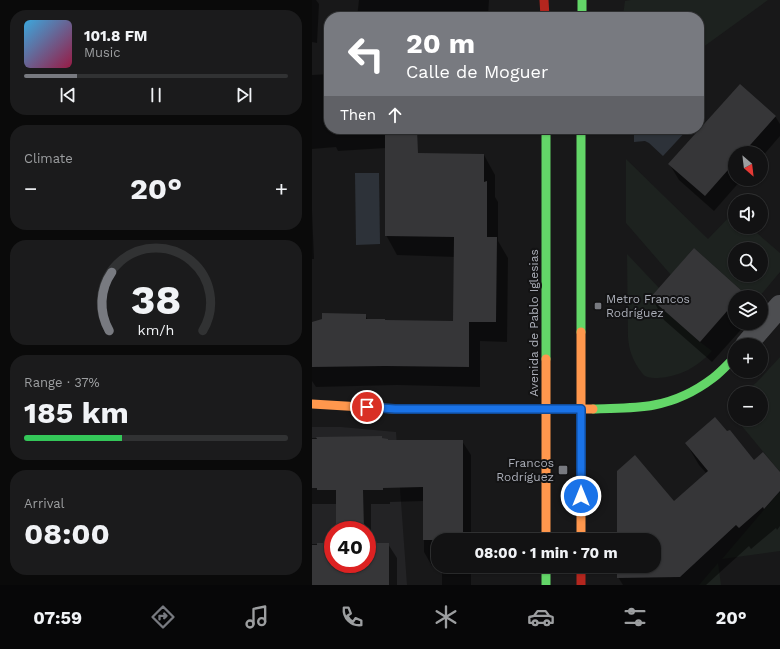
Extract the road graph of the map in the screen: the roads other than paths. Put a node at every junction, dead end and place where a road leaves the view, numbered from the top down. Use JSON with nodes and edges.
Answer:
{"nodes":[{"id":1,"x":544,"y":0,"type":"edge"},
{"id":2,"x":582,"y":0,"type":"edge"},
{"id":3,"x":545,"y":12,"type":"edge"},
{"id":4,"x":582,"y":12,"type":"edge"},
{"id":5,"x":546,"y":134,"type":"edge"},
{"id":6,"x":581,"y":134,"type":"edge"},
{"id":7,"x":780,"y":306,"type":"edge"},
{"id":8,"x":752,"y":338,"type":"edge"},
{"id":9,"x":728,"y":364,"type":"edge"},
{"id":10,"x":312,"y":404,"type":"edge"},
{"id":11,"x":546,"y":409,"type":"junction"},
{"id":12,"x":581,"y":409,"type":"junction"},
{"id":13,"x":546,"y":533,"type":"edge"},
{"id":14,"x":581,"y":533,"type":"edge"},
{"id":15,"x":546,"y":573,"type":"edge"},
{"id":16,"x":581,"y":573,"type":"edge"},
{"id":17,"x":546,"y":585,"type":"edge"},
{"id":18,"x":581,"y":585,"type":"edge"}],
"edges":[{"from":1,"to":3,"type":"street"},
{"from":2,"to":4,"type":"street"},
{"from":5,"to":11,"type":"street","name":"Avenida de Pablo Iglesias"},
{"from":6,"to":12,"type":"street"},
{"from":7,"to":8,"type":"street"},
{"from":9,"to":12,"type":"street"},
{"from":10,"to":11,"type":"street"},
{"from":11,"to":12,"type":"street"},
{"from":11,"to":13,"type":"street","name":"Avenida de Pablo Iglesias"},
{"from":12,"to":14,"type":"street"},
{"from":15,"to":17,"type":"street"},
{"from":16,"to":18,"type":"street"}]}
